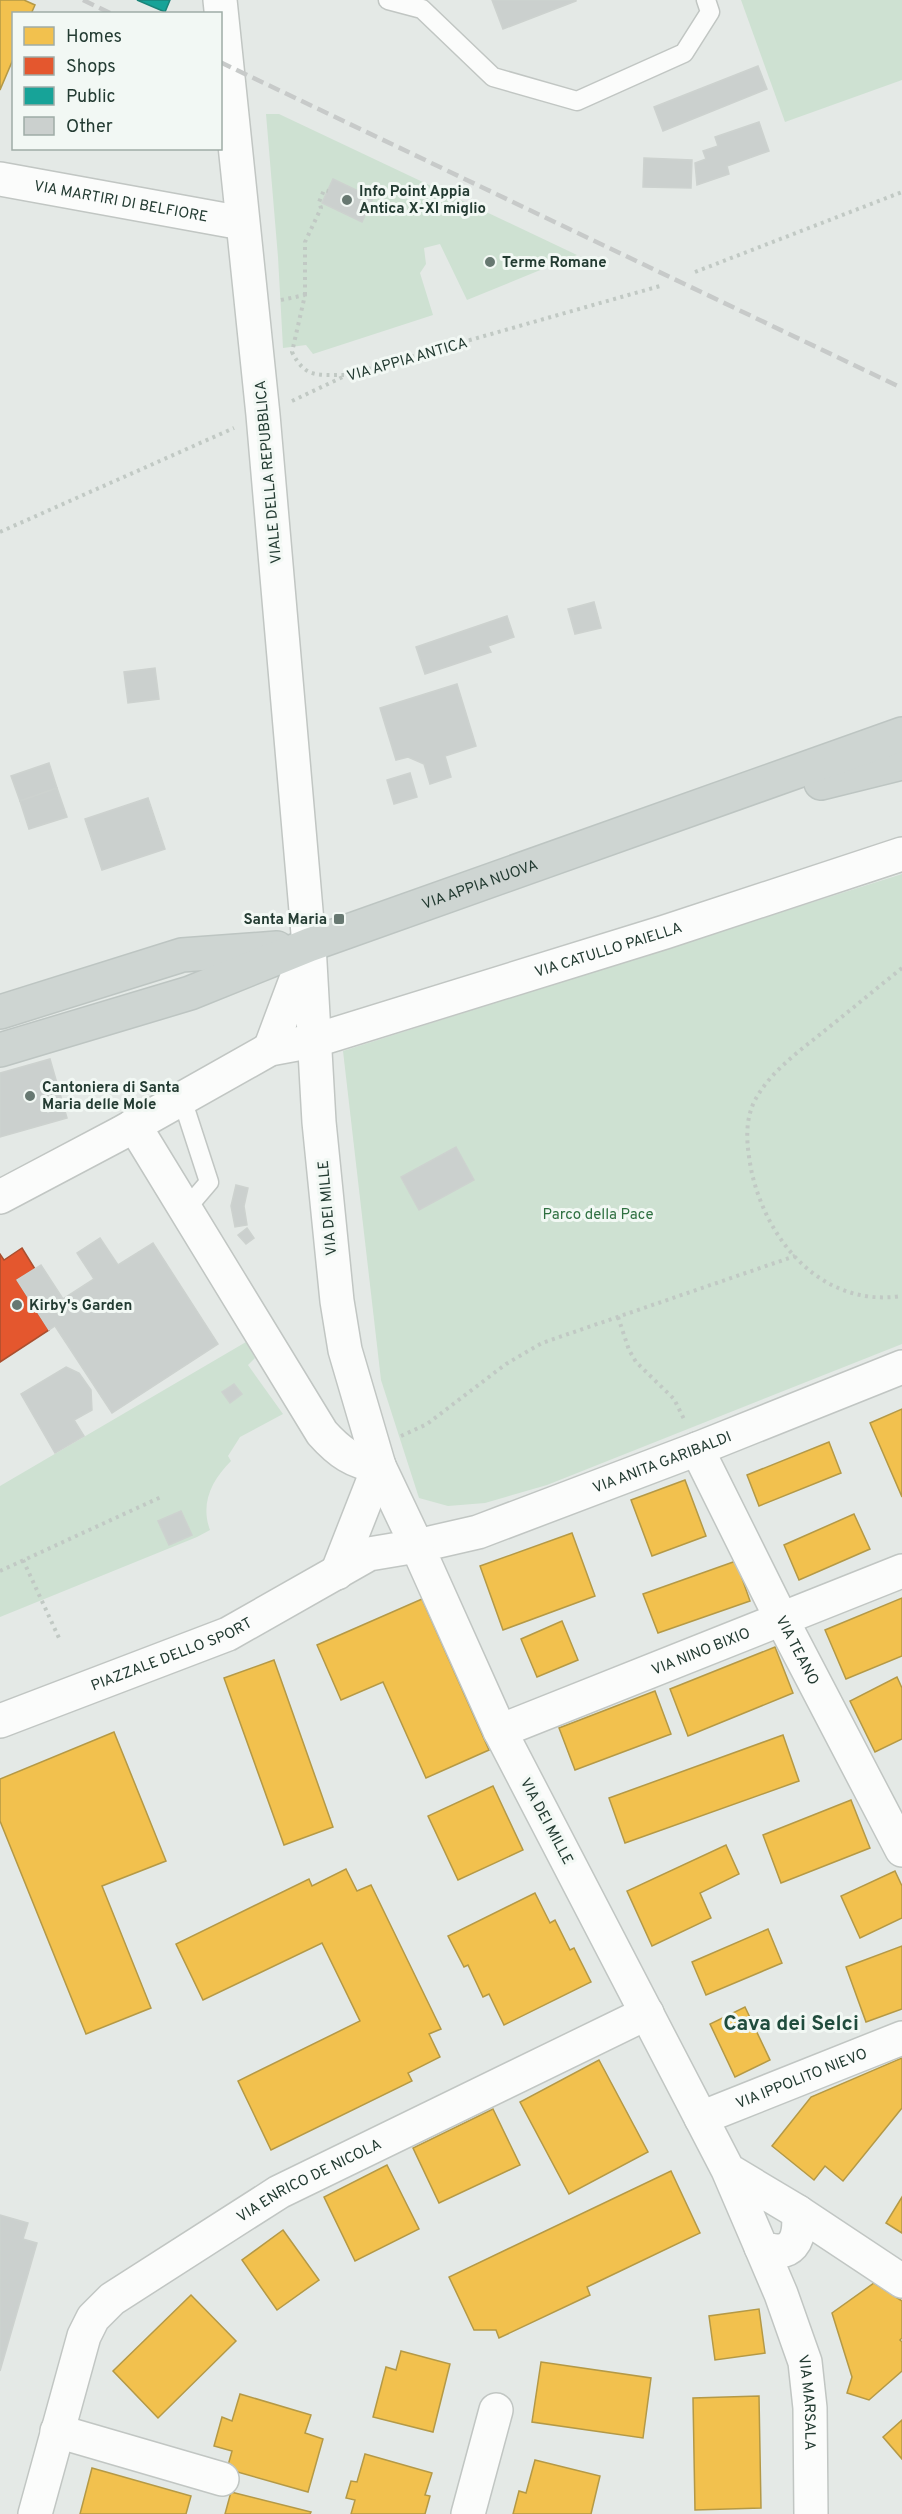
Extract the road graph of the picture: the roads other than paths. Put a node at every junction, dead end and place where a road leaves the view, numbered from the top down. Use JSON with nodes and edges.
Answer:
{"nodes":[{"id":1,"x":388,"y":0,"type":"edge"},
{"id":2,"x":706,"y":0,"type":"edge"},
{"id":3,"x":222,"y":20,"type":"edge"},
{"id":4,"x":0,"y":179,"type":"edge"},
{"id":5,"x":242,"y":224,"type":"junction"},
{"id":6,"x":902,"y":734,"type":"edge"},
{"id":7,"x":902,"y":763,"type":"edge"},
{"id":8,"x":653,"y":824,"type":"junction"},
{"id":9,"x":902,"y":854,"type":"edge"},
{"id":10,"x":309,"y":945,"type":"junction"},
{"id":11,"x":0,"y":1012,"type":"edge"},
{"id":12,"x":313,"y":1041,"type":"junction"},
{"id":13,"x":270,"y":1049,"type":"junction"},
{"id":14,"x":0,"y":1050,"type":"edge"},
{"id":15,"x":182,"y":1099,"type":"junction"},
{"id":16,"x":134,"y":1125,"type":"junction"},
{"id":17,"x":0,"y":1197,"type":"edge"},
{"id":18,"x":186,"y":1209,"type":"junction"},
{"id":19,"x":902,"y":1367,"type":"edge"},
{"id":20,"x":697,"y":1449,"type":"junction"},
{"id":21,"x":376,"y":1458,"type":"junction"},
{"id":22,"x":417,"y":1546,"type":"junction"},
{"id":23,"x":902,"y":1571,"type":"edge"},
{"id":24,"x":337,"y":1573,"type":"junction"},
{"id":25,"x":782,"y":1620,"type":"junction"},
{"id":26,"x":0,"y":1721,"type":"edge"},
{"id":27,"x":500,"y":1731,"type":"junction"},
{"id":28,"x":902,"y":1850,"type":"edge"},
{"id":29,"x":647,"y":2013,"type":"junction"},
{"id":30,"x":902,"y":2038,"type":"edge"},
{"id":31,"x":701,"y":2118,"type":"junction"},
{"id":32,"x":728,"y":2170,"type":"junction"},
{"id":33,"x":798,"y":2212,"type":"junction"},
{"id":34,"x":776,"y":2246,"type":"junction"},
{"id":35,"x":902,"y":2281,"type":"edge"},
{"id":36,"x":496,"y":2410,"type":"dead end"},
{"id":37,"x":57,"y":2431,"type":"junction"},
{"id":38,"x":222,"y":2479,"type":"dead end"},
{"id":39,"x":35,"y":2514,"type":"edge"},
{"id":40,"x":468,"y":2514,"type":"edge"},
{"id":41,"x":811,"y":2514,"type":"edge"}],
"edges":[{"from":1,"to":2,"type":"lane"},
{"from":3,"to":5,"type":"street","name":"VIALE DELLA REPUBBLICA"},
{"from":4,"to":5,"type":"street","name":"VIA MARTIRI DI BELFIORE"},
{"from":5,"to":10,"type":"street","name":"VIALE DELLA REPUBBLICA"},
{"from":6,"to":8,"type":"main road","name":"VIA APPIA NUOVA"},
{"from":7,"to":8,"type":"main road","name":"VIA APPIA NUOVA"},
{"from":8,"to":10,"type":"main road","name":"VIA APPIA NUOVA"},
{"from":9,"to":12,"type":"street","name":"VIA CATULLO PAIELLA"},
{"from":10,"to":11,"type":"main road","name":"VIA APPIA NUOVA"},
{"from":10,"to":12,"type":"street","name":"VIA DEI MILLE"},
{"from":10,"to":13,"type":"street"},
{"from":10,"to":14,"type":"main road","name":"VIA APPIA NUOVA"},
{"from":12,"to":13,"type":"street","name":"VIA CATULLO PAIELLA"},
{"from":12,"to":21,"type":"street","name":"VIA DEI MILLE"},
{"from":13,"to":15,"type":"street","name":"VIA CATULLO PAIELLA"},
{"from":15,"to":16,"type":"street","name":"VIA CATULLO PAIELLA"},
{"from":15,"to":18,"type":"lane"},
{"from":16,"to":17,"type":"street","name":"VIA CATULLO PAIELLA"},
{"from":16,"to":18,"type":"street"},
{"from":18,"to":21,"type":"street"},
{"from":19,"to":20,"type":"street","name":"VIA ANITA GARIBALDI"},
{"from":20,"to":22,"type":"street","name":"VIA ANITA GARIBALDI"},
{"from":20,"to":25,"type":"street","name":"VIA TEANO"},
{"from":21,"to":22,"type":"street","name":"VIA DEI MILLE"},
{"from":21,"to":24,"type":"street"},
{"from":22,"to":24,"type":"street","name":"PIAZZALE DELLO SPORT"},
{"from":22,"to":27,"type":"street","name":"VIA DEI MILLE"},
{"from":23,"to":25,"type":"street","name":"VIA NINO BIXIO"},
{"from":24,"to":26,"type":"street","name":"PIAZZALE DELLO SPORT"},
{"from":25,"to":27,"type":"street","name":"VIA NINO BIXIO"},
{"from":25,"to":28,"type":"street","name":"VIA TEANO"},
{"from":27,"to":29,"type":"street","name":"VIA DEI MILLE"},
{"from":29,"to":31,"type":"street","name":"VIA DEI MILLE"},
{"from":29,"to":37,"type":"street","name":"VIA ENRICO DE NICOLA"},
{"from":30,"to":31,"type":"street","name":"VIA IPPOLITO NIEVO"},
{"from":31,"to":32,"type":"street","name":"VIA DEI MILLE"},
{"from":32,"to":33,"type":"street"},
{"from":32,"to":34,"type":"street","name":"VIA DEI MILLE"},
{"from":33,"to":34,"type":"street"},
{"from":33,"to":35,"type":"street"},
{"from":34,"to":41,"type":"street","name":"VIA MARSALA"},
{"from":36,"to":40,"type":"street"},
{"from":37,"to":38,"type":"street"},
{"from":37,"to":39,"type":"street","name":"VIA ENRICO DE NICOLA"}]}
